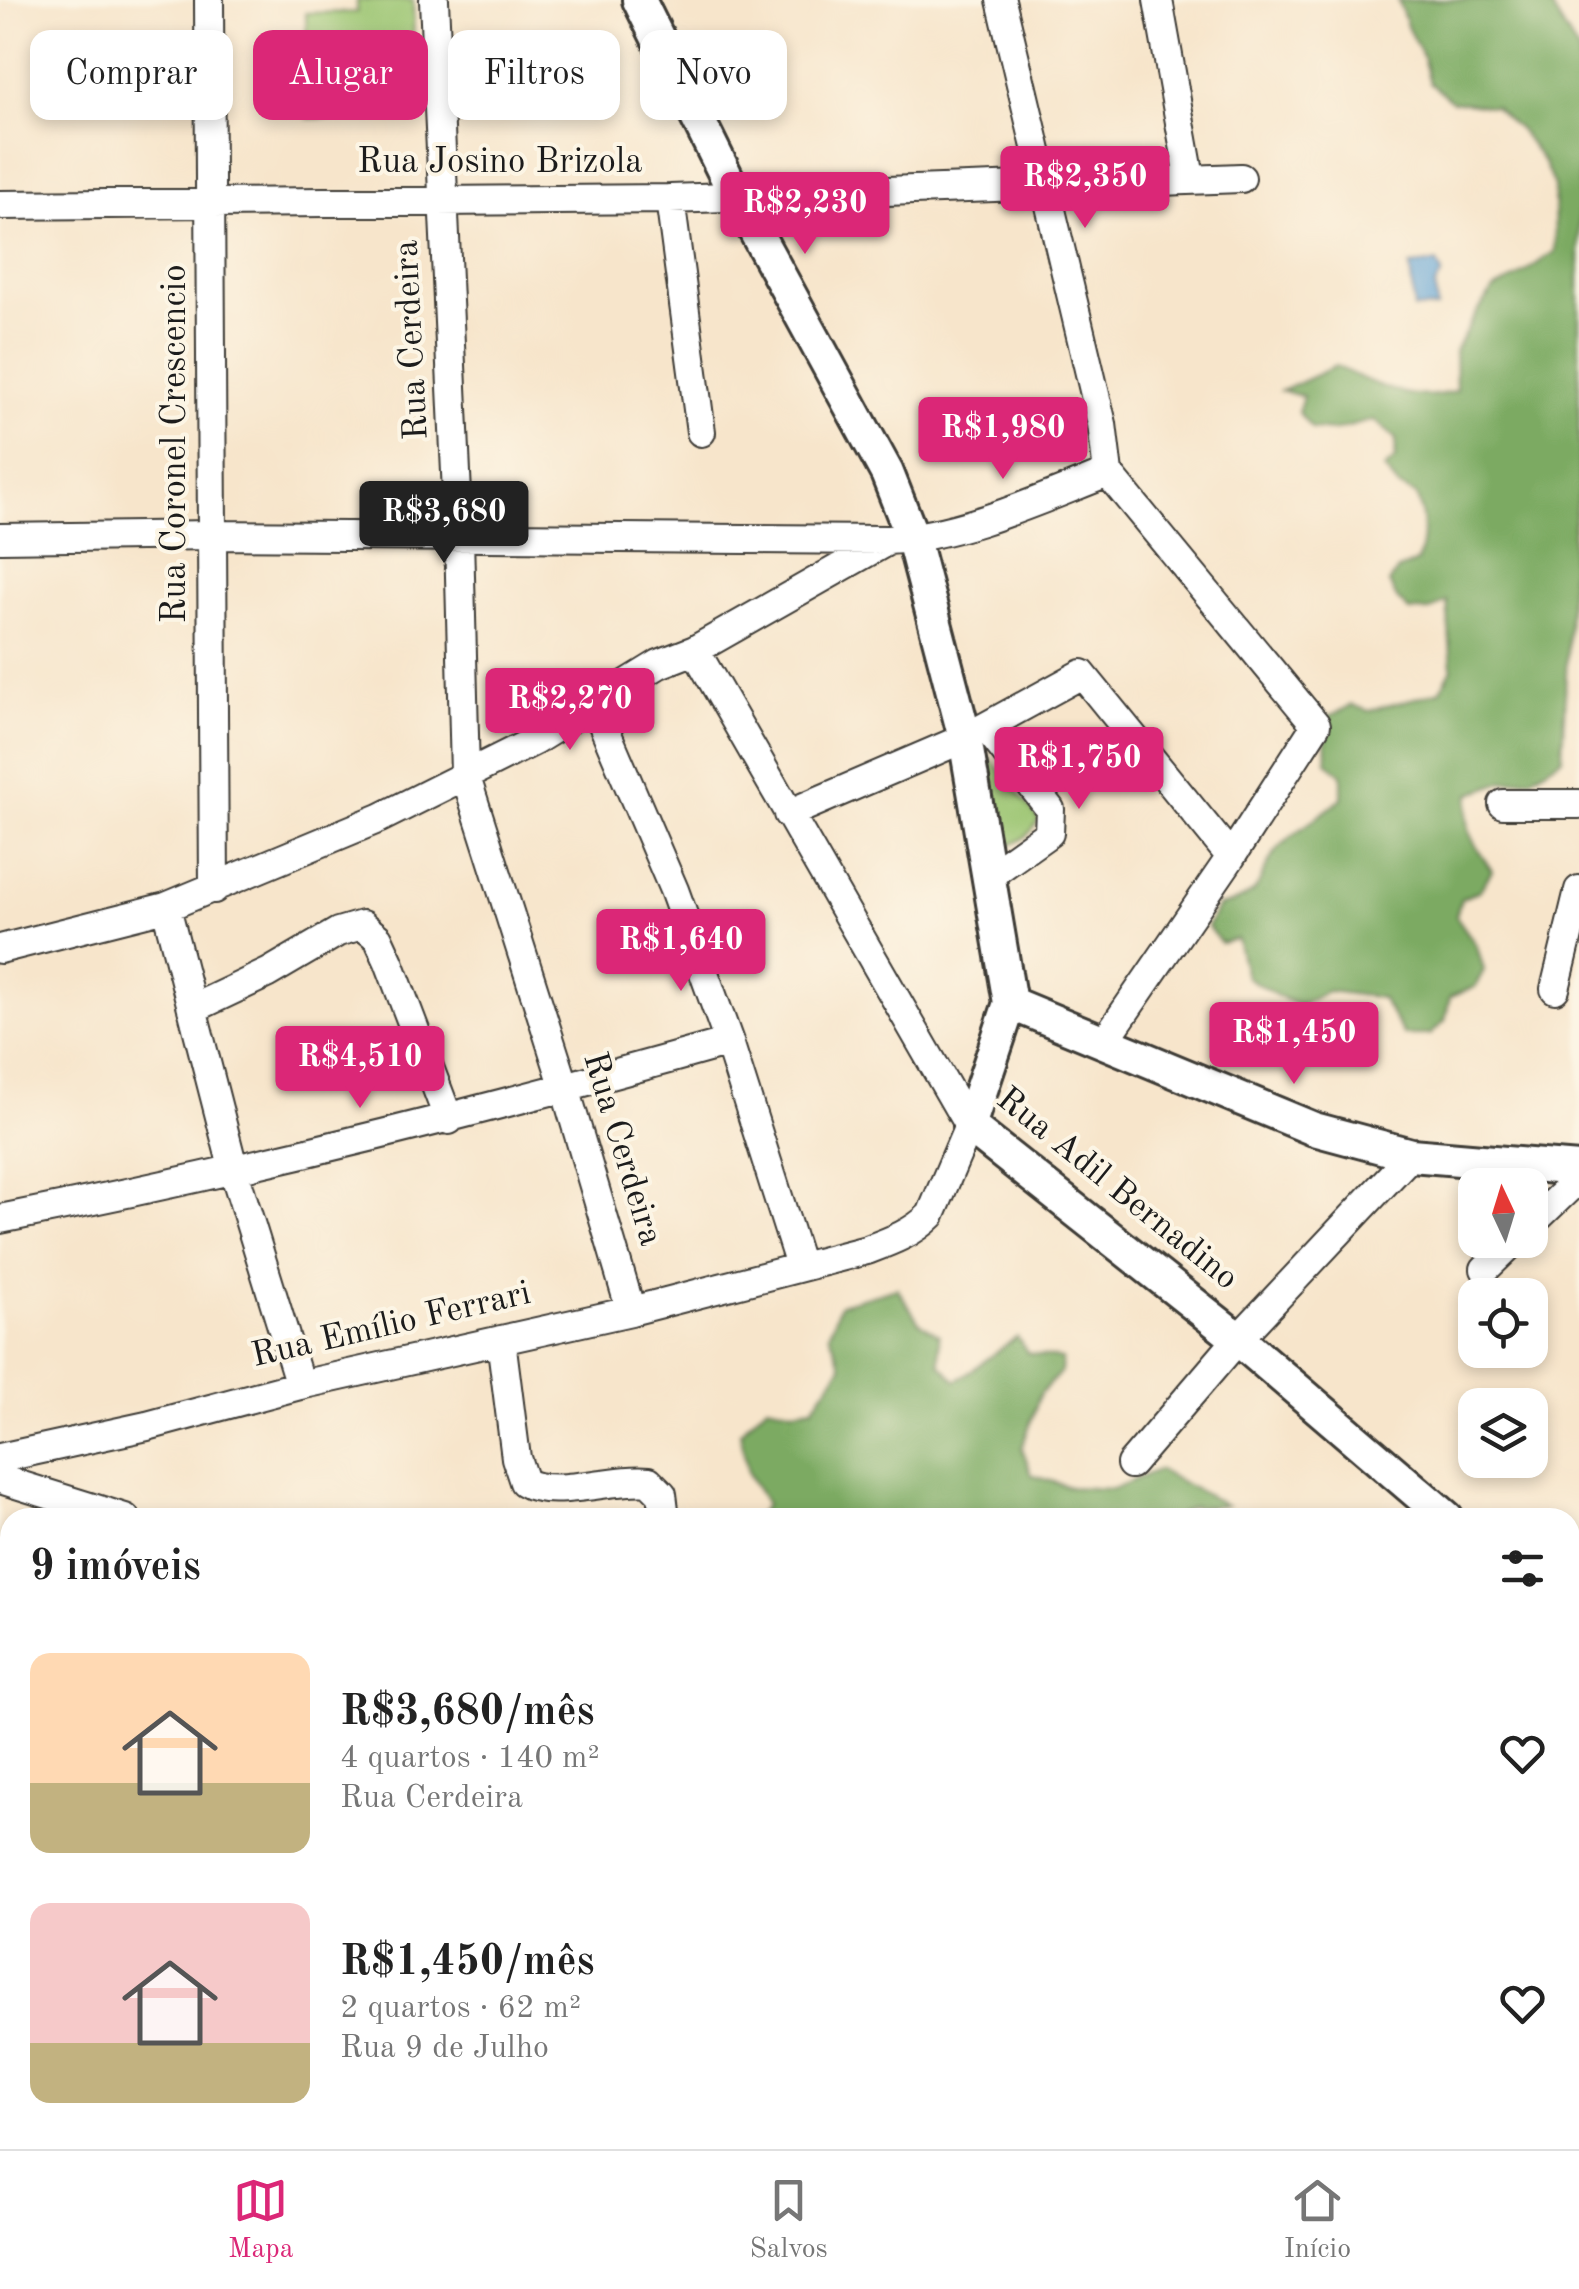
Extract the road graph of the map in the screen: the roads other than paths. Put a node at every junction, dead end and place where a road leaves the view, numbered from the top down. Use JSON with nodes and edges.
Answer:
{"nodes":[{"id":1,"x":209,"y":0,"type":"edge"},
{"id":2,"x":434,"y":0,"type":"edge"},
{"id":3,"x":639,"y":0,"type":"edge"},
{"id":4,"x":1001,"y":0,"type":"edge"},
{"id":5,"x":1158,"y":0,"type":"edge"},
{"id":6,"x":1190,"y":178,"type":"junction"},
{"id":7,"x":1240,"y":178,"type":"dead end"},
{"id":8,"x":1044,"y":184,"type":"junction"},
{"id":9,"x":735,"y":194,"type":"junction"},
{"id":10,"x":444,"y":199,"type":"junction"},
{"id":11,"x":670,"y":199,"type":"junction"},
{"id":12,"x":212,"y":202,"type":"junction"},
{"id":13,"x":0,"y":205,"type":"edge"},
{"id":14,"x":701,"y":432,"type":"dead end"},
{"id":15,"x":1108,"y":473,"type":"junction"},
{"id":16,"x":213,"y":535,"type":"junction"},
{"id":17,"x":458,"y":537,"type":"junction"},
{"id":18,"x":0,"y":538,"type":"edge"},
{"id":19,"x":901,"y":540,"type":"junction"},
{"id":20,"x":695,"y":650,"type":"junction"},
{"id":21,"x":595,"y":706,"type":"junction"},
{"id":22,"x":976,"y":733,"type":"junction"},
{"id":23,"x":464,"y":774,"type":"junction"},
{"id":24,"x":1503,"y":804,"type":"dead end"},
{"id":25,"x":1579,"y":804,"type":"edge"},
{"id":26,"x":788,"y":814,"type":"junction"},
{"id":27,"x":1231,"y":857,"type":"junction"},
{"id":28,"x":987,"y":877,"type":"junction"},
{"id":29,"x":214,"y":889,"type":"junction"},
{"id":30,"x":1579,"y":890,"type":"edge"},
{"id":31,"x":166,"y":907,"type":"junction"},
{"id":32,"x":0,"y":949,"type":"edge"},
{"id":33,"x":1555,"y":989,"type":"dead end"},
{"id":34,"x":1010,"y":1002,"type":"junction"},
{"id":35,"x":192,"y":1009,"type":"junction"},
{"id":36,"x":729,"y":1042,"type":"junction"},
{"id":37,"x":1104,"y":1042,"type":"junction"},
{"id":38,"x":565,"y":1088,"type":"junction"},
{"id":39,"x":448,"y":1120,"type":"junction"},
{"id":40,"x":969,"y":1126,"type":"junction"},
{"id":41,"x":1411,"y":1155,"type":"junction"},
{"id":42,"x":1579,"y":1169,"type":"edge"},
{"id":43,"x":234,"y":1171,"type":"junction"},
{"id":44,"x":1579,"y":1178,"type":"edge"},
{"id":45,"x":1548,"y":1208,"type":"edge"},
{"id":46,"x":0,"y":1220,"type":"edge"},
{"id":47,"x":1495,"y":1258,"type":"edge"},
{"id":48,"x":800,"y":1266,"type":"junction"},
{"id":49,"x":1484,"y":1269,"type":"dead end"},
{"id":50,"x":632,"y":1312,"type":"junction"},
{"id":51,"x":1238,"y":1339,"type":"junction"},
{"id":52,"x":502,"y":1340,"type":"junction"},
{"id":53,"x":300,"y":1385,"type":"junction"},
{"id":54,"x":0,"y":1458,"type":"edge"},
{"id":55,"x":1131,"y":1464,"type":"dead end"},
{"id":56,"x":0,"y":1478,"type":"edge"},
{"id":57,"x":94,"y":1508,"type":"edge"},
{"id":58,"x":664,"y":1508,"type":"edge"},
{"id":59,"x":1435,"y":1508,"type":"edge"}],
"edges":[{"from":1,"to":12,"type":"street","name":"Rua Coronel Crescencio"},
{"from":2,"to":10,"type":"street","name":"Rua Cerdeira"},
{"from":3,"to":9,"type":"main road"},
{"from":4,"to":8,"type":"street"},
{"from":5,"to":6,"type":"street"},
{"from":6,"to":7,"type":"street","name":"Rua Josino Brizola"},
{"from":6,"to":8,"type":"street","name":"Rua Josino Brizola"},
{"from":8,"to":9,"type":"street","name":"Rua Josino Brizola"},
{"from":8,"to":15,"type":"street"},
{"from":9,"to":11,"type":"street","name":"Rua Josino Brizola"},
{"from":9,"to":19,"type":"main road"},
{"from":10,"to":11,"type":"street","name":"Rua Josino Brizola"},
{"from":10,"to":12,"type":"street","name":"Rua Josino Brizola"},
{"from":10,"to":17,"type":"street","name":"Rua Cerdeira"},
{"from":11,"to":14,"type":"street"},
{"from":12,"to":13,"type":"street","name":"Rua Josino Brizola"},
{"from":12,"to":16,"type":"street","name":"Rua Coronel Crescencio"},
{"from":15,"to":19,"type":"street"},
{"from":15,"to":27,"type":"street"},
{"from":16,"to":17,"type":"street"},
{"from":16,"to":18,"type":"street"},
{"from":16,"to":29,"type":"street","name":"Rua Coronel Crescencio"},
{"from":17,"to":19,"type":"street"},
{"from":17,"to":23,"type":"street","name":"Rua Cerdeira"},
{"from":19,"to":20,"type":"street"},
{"from":19,"to":22,"type":"main road"},
{"from":20,"to":21,"type":"street"},
{"from":20,"to":26,"type":"street","name":"Rua Adil Bernadino"},
{"from":21,"to":23,"type":"street"},
{"from":21,"to":36,"type":"street"},
{"from":22,"to":26,"type":"street"},
{"from":22,"to":27,"type":"street"},
{"from":22,"to":28,"type":"main road"},
{"from":22,"to":28,"type":"street"},
{"from":23,"to":29,"type":"street"},
{"from":23,"to":38,"type":"street","name":"Rua Cerdeira"},
{"from":24,"to":25,"type":"street"},
{"from":26,"to":40,"type":"street","name":"Rua Adil Bernadino"},
{"from":27,"to":37,"type":"street"},
{"from":28,"to":34,"type":"main road"},
{"from":29,"to":31,"type":"street"},
{"from":30,"to":33,"type":"street"},
{"from":31,"to":32,"type":"street"},
{"from":31,"to":35,"type":"street"},
{"from":34,"to":37,"type":"main road"},
{"from":34,"to":40,"type":"main road"},
{"from":35,"to":39,"type":"street"},
{"from":35,"to":43,"type":"street"},
{"from":36,"to":38,"type":"street"},
{"from":36,"to":48,"type":"street"},
{"from":37,"to":41,"type":"main road"},
{"from":38,"to":39,"type":"street"},
{"from":38,"to":50,"type":"street","name":"Rua Cerdeira"},
{"from":39,"to":43,"type":"street"},
{"from":40,"to":48,"type":"street","name":"Rua Emílio Ferrari"},
{"from":40,"to":51,"type":"main road","name":"Rua Adil Bernadino"},
{"from":41,"to":42,"type":"main road"},
{"from":41,"to":51,"type":"street"},
{"from":43,"to":46,"type":"street"},
{"from":43,"to":53,"type":"street"},
{"from":44,"to":45,"type":"street"},
{"from":47,"to":49,"type":"street"},
{"from":48,"to":50,"type":"street","name":"Rua Emílio Ferrari"},
{"from":50,"to":52,"type":"street","name":"Rua Emílio Ferrari"},
{"from":51,"to":55,"type":"street"},
{"from":51,"to":59,"type":"main road","name":"Rua Adil Bernadino"},
{"from":52,"to":53,"type":"street","name":"Rua Emílio Ferrari"},
{"from":52,"to":58,"type":"street"},
{"from":53,"to":54,"type":"street","name":"Rua Emílio Ferrari"},
{"from":56,"to":57,"type":"street"}]}
